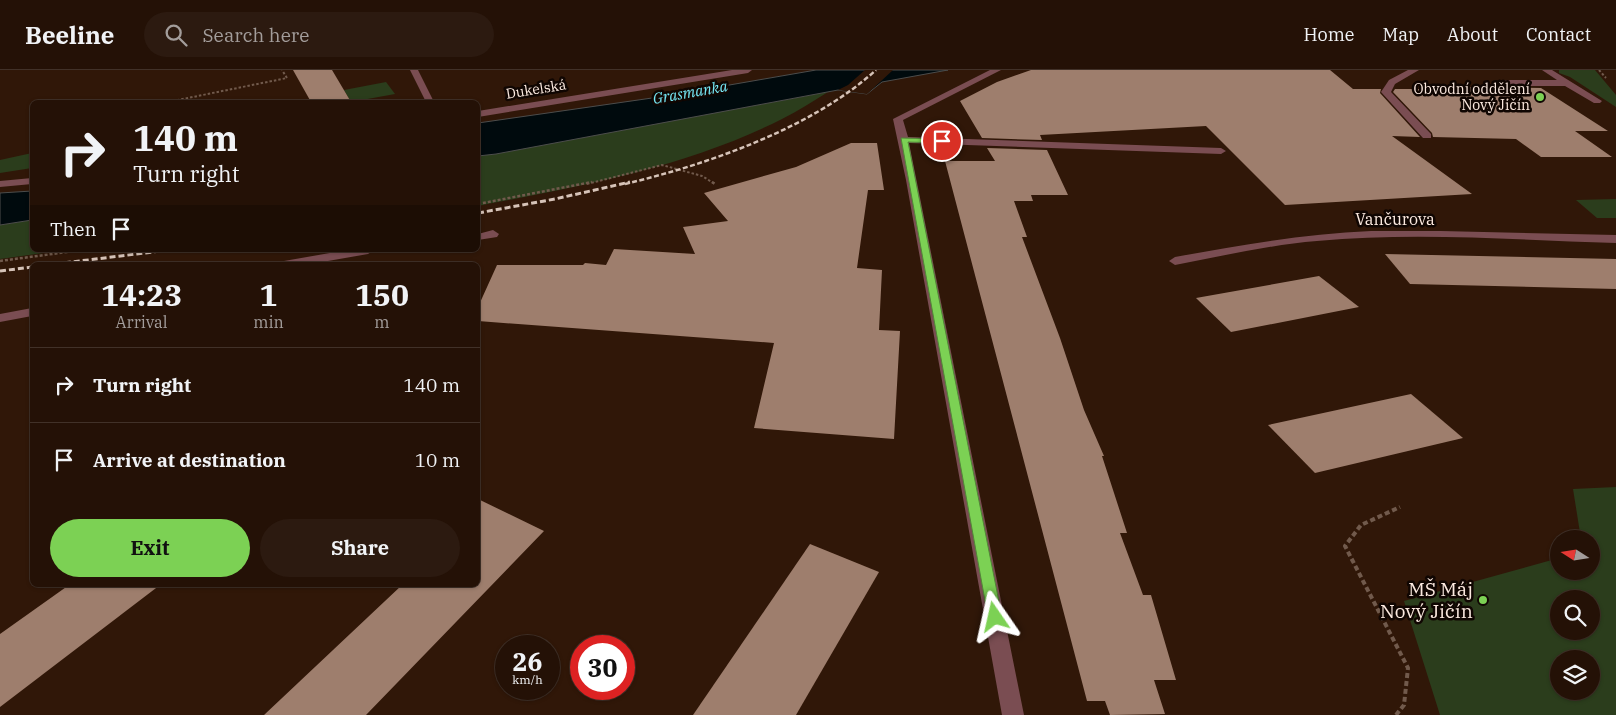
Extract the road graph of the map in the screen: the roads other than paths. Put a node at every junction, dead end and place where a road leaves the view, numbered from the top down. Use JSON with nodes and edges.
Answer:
{"nodes":[{"id":1,"x":414,"y":70,"type":"edge"},
{"id":2,"x":748,"y":70,"type":"edge"},
{"id":3,"x":997,"y":70,"type":"edge"},
{"id":4,"x":1415,"y":70,"type":"edge"},
{"id":5,"x":1546,"y":70,"type":"edge"},
{"id":6,"x":1503,"y":83,"type":"dead end"},
{"id":7,"x":1567,"y":83,"type":"junction"},
{"id":8,"x":429,"y":100,"type":"edge"},
{"id":9,"x":1597,"y":101,"type":"dead end"},
{"id":10,"x":480,"y":114,"type":"edge"},
{"id":11,"x":1427,"y":136,"type":"dead end"},
{"id":12,"x":904,"y":140,"type":"junction"},
{"id":13,"x":1221,"y":151,"type":"dead end"},
{"id":14,"x":30,"y":181,"type":"edge"},
{"id":15,"x":0,"y":184,"type":"edge"},
{"id":16,"x":493,"y":234,"type":"dead end"},
{"id":17,"x":480,"y":237,"type":"edge"},
{"id":18,"x":1616,"y":239,"type":"edge"},
{"id":19,"x":357,"y":252,"type":"edge"},
{"id":20,"x":1175,"y":261,"type":"dead end"},
{"id":21,"x":301,"y":262,"type":"edge"},
{"id":22,"x":30,"y":312,"type":"edge"},
{"id":23,"x":0,"y":318,"type":"edge"},
{"id":24,"x":1013,"y":715,"type":"edge"}],
"edges":[{"from":1,"to":8,"type":"street"},
{"from":2,"to":10,"type":"street","name":"Dukelská"},
{"from":3,"to":12,"type":"street"},
{"from":4,"to":11,"type":"street"},
{"from":5,"to":7,"type":"street"},
{"from":6,"to":7,"type":"street"},
{"from":7,"to":9,"type":"street"},
{"from":12,"to":13,"type":"street"},
{"from":12,"to":24,"type":"street"},
{"from":14,"to":15,"type":"street"},
{"from":16,"to":17,"type":"street"},
{"from":18,"to":20,"type":"street","name":"Vančurova"},
{"from":19,"to":21,"type":"street"},
{"from":22,"to":23,"type":"street"}]}
